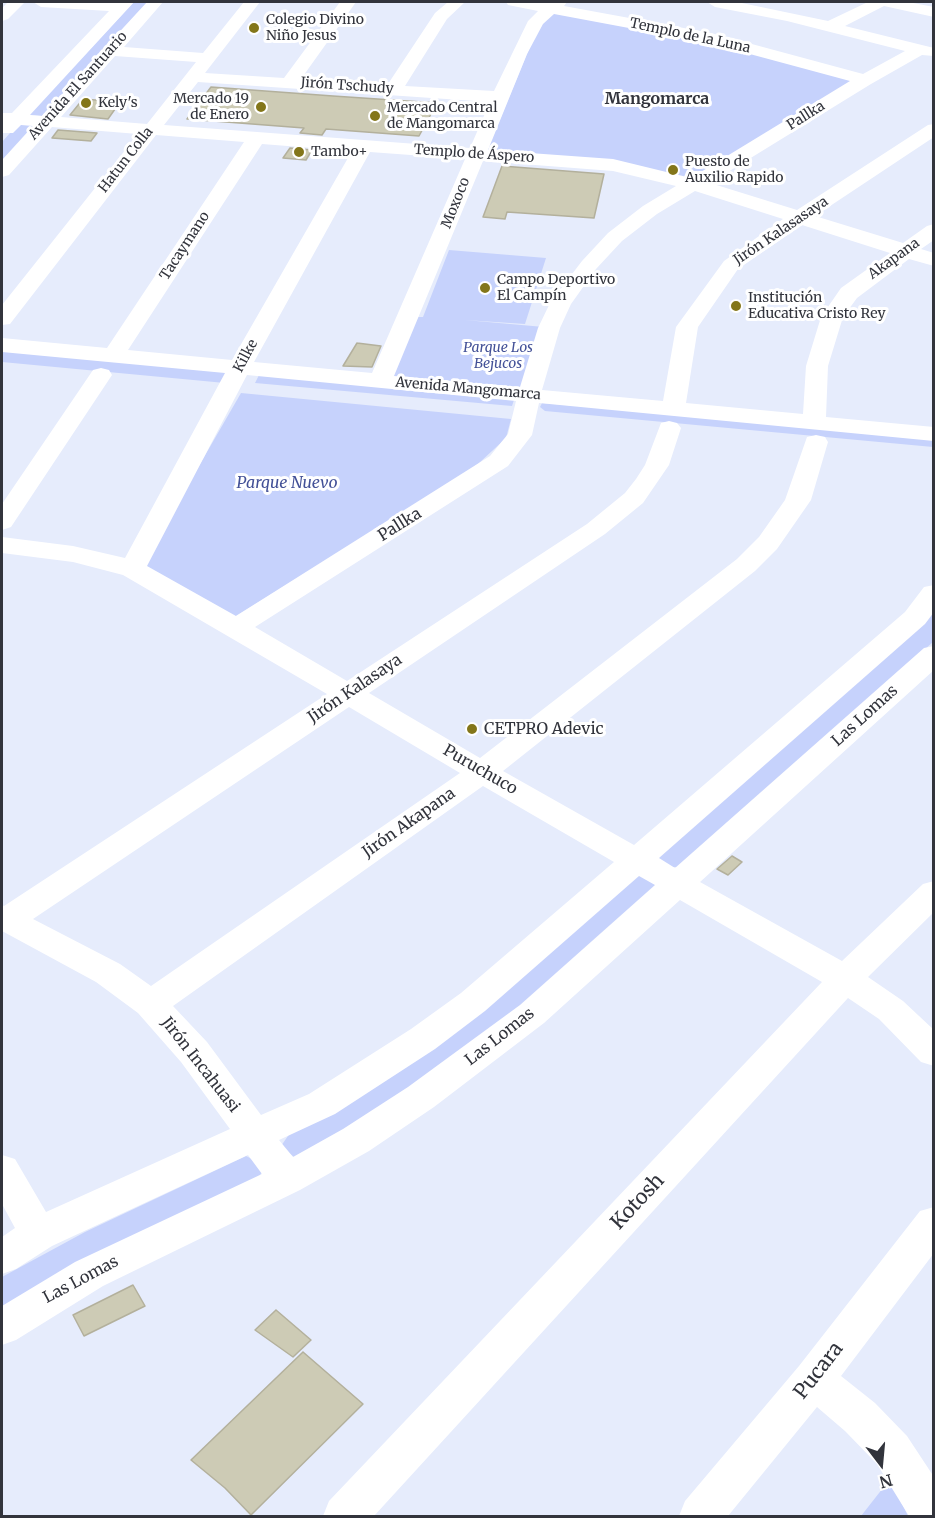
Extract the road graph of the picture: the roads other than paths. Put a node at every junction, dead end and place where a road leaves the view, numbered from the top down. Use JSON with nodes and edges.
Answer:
{"nodes":[{"id":1,"x":17,"y":2,"type":"edge"},
{"id":2,"x":41,"y":2,"type":"edge"},
{"id":3,"x":155,"y":2,"type":"edge"},
{"id":4,"x":252,"y":2,"type":"edge"},
{"id":5,"x":348,"y":2,"type":"edge"},
{"id":6,"x":457,"y":2,"type":"edge"},
{"id":7,"x":514,"y":2,"type":"edge"},
{"id":8,"x":715,"y":2,"type":"edge"},
{"id":9,"x":879,"y":2,"type":"edge"},
{"id":10,"x":889,"y":2,"type":"edge"},
{"id":11,"x":123,"y":4,"type":"edge"},
{"id":12,"x":555,"y":5,"type":"edge"},
{"id":13,"x":933,"y":12,"type":"edge"},
{"id":14,"x":2,"y":16,"type":"edge"},
{"id":15,"x":829,"y":27,"type":"junction"},
{"id":16,"x":111,"y":51,"type":"junction"},
{"id":17,"x":926,"y":52,"type":"edge"},
{"id":18,"x":209,"y":58,"type":"junction"},
{"id":19,"x":194,"y":77,"type":"junction"},
{"id":20,"x":865,"y":80,"type":"junction"},
{"id":21,"x":290,"y":82,"type":"junction"},
{"id":22,"x":393,"y":90,"type":"junction"},
{"id":23,"x":499,"y":97,"type":"junction"},
{"id":24,"x":9,"y":118,"type":"edge"},
{"id":25,"x":47,"y":121,"type":"junction"},
{"id":26,"x":151,"y":129,"type":"junction"},
{"id":27,"x":933,"y":129,"type":"edge"},
{"id":28,"x":2,"y":135,"type":"edge"},
{"id":29,"x":257,"y":137,"type":"junction"},
{"id":30,"x":364,"y":146,"type":"junction"},
{"id":31,"x":476,"y":155,"type":"junction"},
{"id":32,"x":2,"y":171,"type":"edge"},
{"id":33,"x":693,"y":184,"type":"junction"},
{"id":34,"x":800,"y":218,"type":"junction"},
{"id":35,"x":933,"y":230,"type":"edge"},
{"id":36,"x":904,"y":251,"type":"junction"},
{"id":37,"x":933,"y":260,"type":"edge"},
{"id":38,"x":2,"y":319,"type":"edge"},
{"id":39,"x":2,"y":345,"type":"edge"},
{"id":40,"x":107,"y":365,"type":"junction"},
{"id":41,"x":2,"y":366,"type":"edge"},
{"id":42,"x":235,"y":377,"type":"junction"},
{"id":43,"x":381,"y":380,"type":"junction"},
{"id":44,"x":527,"y":404,"type":"junction"},
{"id":45,"x":671,"y":418,"type":"junction"},
{"id":46,"x":815,"y":432,"type":"junction"},
{"id":47,"x":933,"y":434,"type":"edge"},
{"id":48,"x":933,"y":452,"type":"edge"},
{"id":49,"x":2,"y":522,"type":"edge"},
{"id":50,"x":2,"y":545,"type":"edge"},
{"id":51,"x":132,"y":570,"type":"junction"},
{"id":52,"x":933,"y":593,"type":"edge"},
{"id":53,"x":237,"y":627,"type":"junction"},
{"id":54,"x":933,"y":654,"type":"edge"},
{"id":55,"x":348,"y":693,"type":"junction"},
{"id":56,"x":482,"y":772,"type":"junction"},
{"id":57,"x":637,"y":861,"type":"junction"},
{"id":58,"x":678,"y":882,"type":"junction"},
{"id":59,"x":933,"y":892,"type":"edge"},
{"id":60,"x":4,"y":918,"type":"edge"},
{"id":61,"x":845,"y":980,"type":"junction"},
{"id":62,"x":150,"y":1004,"type":"junction"},
{"id":63,"x":933,"y":1052,"type":"edge"},
{"id":64,"x":255,"y":1136,"type":"junction"},
{"id":65,"x":2,"y":1170,"type":"edge"},
{"id":66,"x":287,"y":1179,"type":"junction"},
{"id":67,"x":933,"y":1223,"type":"edge"},
{"id":68,"x":38,"y":1234,"type":"junction"},
{"id":69,"x":2,"y":1257,"type":"edge"},
{"id":70,"x":2,"y":1327,"type":"edge"},
{"id":71,"x":814,"y":1379,"type":"junction"},
{"id":72,"x":345,"y":1516,"type":"edge"},
{"id":73,"x":701,"y":1516,"type":"edge"},
{"id":74,"x":933,"y":1516,"type":"edge"}],
"edges":[{"from":1,"to":14,"type":"street"},
{"from":2,"to":11,"type":"street"},
{"from":3,"to":16,"type":"street","name":"Avenida El Santuario"},
{"from":4,"to":18,"type":"street","name":"Hatun Colla"},
{"from":5,"to":21,"type":"street"},
{"from":6,"to":22,"type":"street"},
{"from":7,"to":12,"type":"street","name":"Templo de la Luna"},
{"from":8,"to":15,"type":"street"},
{"from":9,"to":15,"type":"street"},
{"from":10,"to":13,"type":"street"},
{"from":11,"to":24,"type":"street","name":"Avenida El Santuario"},
{"from":12,"to":20,"type":"street","name":"Templo de la Luna"},
{"from":12,"to":23,"type":"street","name":"Moxoco"},
{"from":15,"to":17,"type":"street"},
{"from":16,"to":18,"type":"street"},
{"from":16,"to":25,"type":"street","name":"Avenida El Santuario"},
{"from":17,"to":20,"type":"street","name":"Pallka"},
{"from":18,"to":19,"type":"street","name":"Hatun Colla"},
{"from":19,"to":21,"type":"street","name":"Jirón Tschudy"},
{"from":19,"to":26,"type":"street","name":"Hatun Colla"},
{"from":20,"to":33,"type":"street","name":"Pallka"},
{"from":21,"to":22,"type":"street","name":"Jirón Tschudy"},
{"from":22,"to":23,"type":"street","name":"Jirón Tschudy"},
{"from":23,"to":31,"type":"street","name":"Moxoco"},
{"from":24,"to":25,"type":"street","name":"Templo de Áspero"},
{"from":24,"to":28,"type":"street","name":"Avenida El Santuario"},
{"from":25,"to":26,"type":"street","name":"Templo de Áspero"},
{"from":25,"to":32,"type":"street","name":"Avenida El Santuario"},
{"from":26,"to":29,"type":"street","name":"Templo de Áspero"},
{"from":26,"to":38,"type":"street","name":"Hatun Colla"},
{"from":27,"to":34,"type":"street","name":"Jirón Kalasasaya"},
{"from":29,"to":30,"type":"street","name":"Templo de Áspero"},
{"from":29,"to":40,"type":"street","name":"Tacaymano"},
{"from":30,"to":31,"type":"street","name":"Templo de Áspero"},
{"from":30,"to":42,"type":"street","name":"Kilke"},
{"from":31,"to":33,"type":"street","name":"Templo de Áspero"},
{"from":31,"to":43,"type":"street","name":"Moxoco"},
{"from":33,"to":34,"type":"street","name":"Templo de Áspero"},
{"from":33,"to":44,"type":"street","name":"Pallka"},
{"from":34,"to":36,"type":"street","name":"Templo de Áspero"},
{"from":34,"to":45,"type":"street","name":"Jirón Kalasasaya"},
{"from":35,"to":36,"type":"street","name":"Akapana"},
{"from":36,"to":37,"type":"street","name":"Templo de Áspero"},
{"from":36,"to":46,"type":"street","name":"Akapana"},
{"from":39,"to":40,"type":"street","name":"Avenida Mangomarca"},
{"from":40,"to":41,"type":"street","name":"Avenida Mangomarca"},
{"from":40,"to":42,"type":"street","name":"Avenida Mangomarca"},
{"from":40,"to":49,"type":"street","name":"Tacaymano"},
{"from":42,"to":43,"type":"street","name":"Avenida Mangomarca"},
{"from":42,"to":44,"type":"street","name":"Avenida Mangomarca"},
{"from":42,"to":51,"type":"street","name":"Kilke"},
{"from":43,"to":44,"type":"street","name":"Avenida Mangomarca"},
{"from":44,"to":45,"type":"street","name":"Avenida Mangomarca"},
{"from":44,"to":53,"type":"street","name":"Pallka"},
{"from":45,"to":46,"type":"street","name":"Avenida Mangomarca"},
{"from":45,"to":55,"type":"street","name":"Jirón Kalasaya"},
{"from":46,"to":47,"type":"street","name":"Avenida Mangomarca"},
{"from":46,"to":48,"type":"street","name":"Avenida Mangomarca"},
{"from":46,"to":56,"type":"street","name":"Jirón Akapana"},
{"from":50,"to":51,"type":"street","name":"Puruchuco"},
{"from":51,"to":53,"type":"street","name":"Puruchuco"},
{"from":52,"to":57,"type":"street"},
{"from":53,"to":55,"type":"street","name":"Puruchuco"},
{"from":54,"to":58,"type":"street","name":"Las Lomas"},
{"from":55,"to":56,"type":"street","name":"Puruchuco"},
{"from":55,"to":60,"type":"street","name":"Jirón Kalasaya"},
{"from":56,"to":57,"type":"street","name":"Puruchuco"},
{"from":56,"to":62,"type":"street","name":"Jirón Akapana"},
{"from":57,"to":58,"type":"street","name":"Puruchuco"},
{"from":57,"to":64,"type":"street"},
{"from":58,"to":61,"type":"street","name":"Puruchuco"},
{"from":58,"to":66,"type":"street","name":"Las Lomas"},
{"from":59,"to":61,"type":"street","name":"Kotosh"},
{"from":60,"to":62,"type":"street","name":"Jirón Incahuasi"},
{"from":61,"to":63,"type":"street","name":"Puruchuco"},
{"from":61,"to":72,"type":"street","name":"Kotosh"},
{"from":62,"to":64,"type":"street","name":"Jirón Incahuasi"},
{"from":64,"to":66,"type":"street","name":"Jirón Incahuasi"},
{"from":64,"to":68,"type":"street"},
{"from":65,"to":68,"type":"street"},
{"from":66,"to":70,"type":"street","name":"Las Lomas"},
{"from":67,"to":71,"type":"street","name":"Pucara"},
{"from":68,"to":69,"type":"street"},
{"from":71,"to":73,"type":"street","name":"Pucara"},
{"from":71,"to":74,"type":"street"}]}
